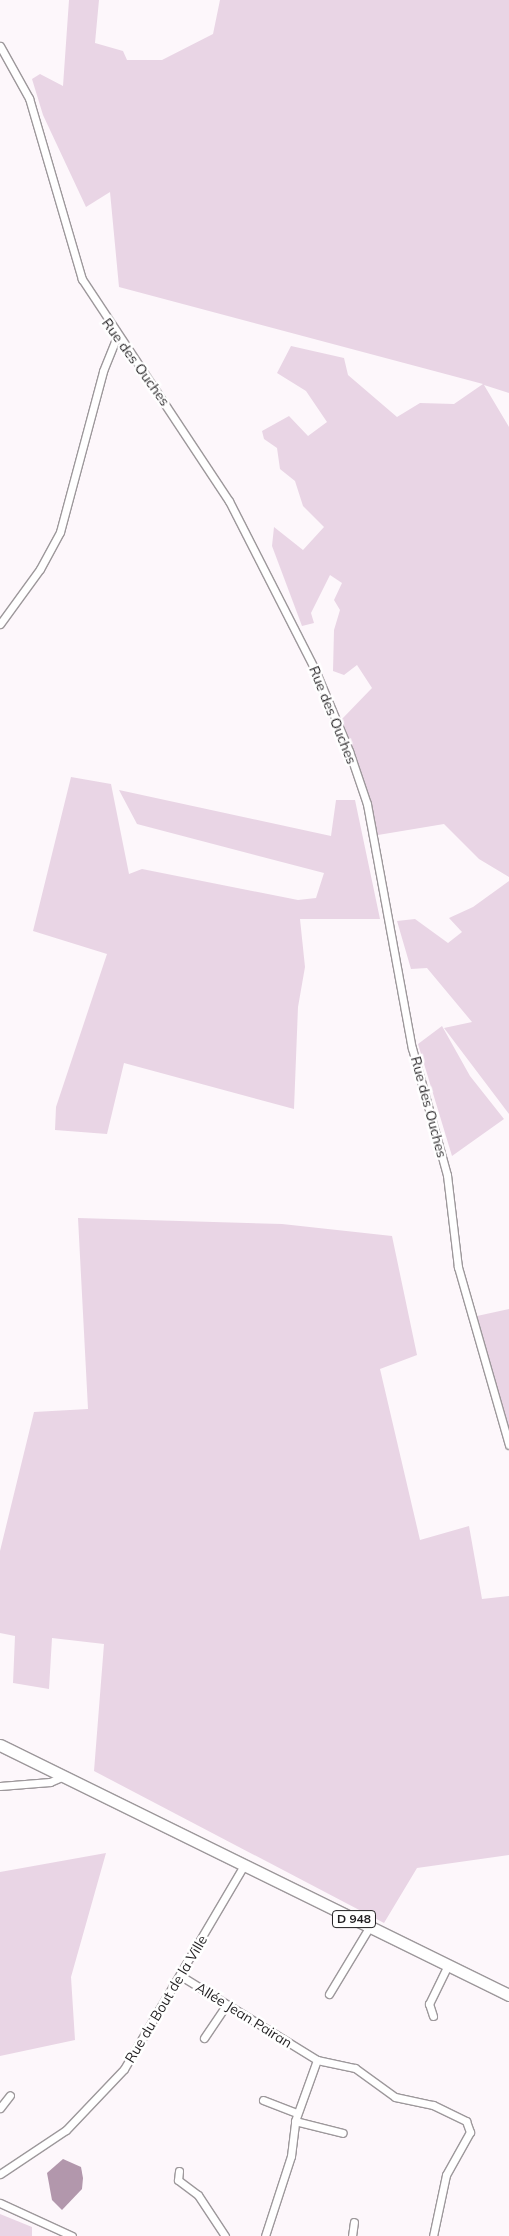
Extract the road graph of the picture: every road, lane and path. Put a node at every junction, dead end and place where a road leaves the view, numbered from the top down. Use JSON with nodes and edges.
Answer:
{"nodes":[{"id":1,"x":0,"y":46,"type":"edge"},
{"id":2,"x":117,"y":336,"type":"junction"},
{"id":3,"x":0,"y":624,"type":"edge"},
{"id":4,"x":509,"y":1445,"type":"edge"},
{"id":5,"x":0,"y":1745,"type":"edge"},
{"id":6,"x":64,"y":1776,"type":"junction"},
{"id":7,"x":0,"y":1786,"type":"edge"},
{"id":8,"x":244,"y":1865,"type":"junction"},
{"id":9,"x":370,"y":1926,"type":"junction"},
{"id":10,"x":448,"y":1965,"type":"junction"},
{"id":11,"x":181,"y":1976,"type":"junction"},
{"id":12,"x":329,"y":1994,"type":"dead end"},
{"id":13,"x":509,"y":1995,"type":"edge"},
{"id":14,"x":226,"y":2005,"type":"junction"},
{"id":15,"x":433,"y":2016,"type":"dead end"},
{"id":16,"x":204,"y":2038,"type":"dead end"},
{"id":17,"x":317,"y":2060,"type":"junction"},
{"id":18,"x":10,"y":2095,"type":"dead end"},
{"id":19,"x":263,"y":2100,"type":"dead end"},
{"id":20,"x":0,"y":2108,"type":"edge"},
{"id":21,"x":296,"y":2117,"type":"junction"},
{"id":22,"x":343,"y":2133,"type":"dead end"},
{"id":23,"x":179,"y":2171,"type":"dead end"},
{"id":24,"x":0,"y":2174,"type":"edge"},
{"id":25,"x":0,"y":2203,"type":"edge"},
{"id":26,"x":354,"y":2222,"type":"dead end"},
{"id":27,"x":72,"y":2236,"type":"edge"},
{"id":28,"x":225,"y":2236,"type":"edge"},
{"id":29,"x":265,"y":2236,"type":"edge"},
{"id":30,"x":352,"y":2236,"type":"edge"},
{"id":31,"x":433,"y":2236,"type":"edge"}],
"edges":[{"from":1,"to":2,"type":"street","name":"Rue des Ouches"},
{"from":2,"to":3,"type":"street"},
{"from":2,"to":4,"type":"street","name":"Rue des Ouches"},
{"from":5,"to":6,"type":"main road","number":"D 948"},
{"from":6,"to":7,"type":"street"},
{"from":6,"to":8,"type":"main road","number":"D 948"},
{"from":8,"to":9,"type":"main road","number":"D 948"},
{"from":8,"to":11,"type":"street","name":"Rue du Bout de la Ville"},
{"from":9,"to":10,"type":"main road","number":"D 948"},
{"from":9,"to":12,"type":"street"},
{"from":10,"to":13,"type":"main road","number":"D 948"},
{"from":10,"to":15,"type":"street"},
{"from":11,"to":14,"type":"street","name":"Allée Jean Pairan"},
{"from":11,"to":24,"type":"street","name":"Rue du Bout de la Ville"},
{"from":14,"to":16,"type":"street"},
{"from":14,"to":17,"type":"street","name":"Allée Jean Pairan"},
{"from":17,"to":21,"type":"street"},
{"from":17,"to":31,"type":"street","name":"Allée Jean Pairan"},
{"from":18,"to":20,"type":"street"},
{"from":19,"to":21,"type":"street"},
{"from":21,"to":22,"type":"street"},
{"from":21,"to":29,"type":"street"},
{"from":23,"to":28,"type":"street"},
{"from":25,"to":27,"type":"street"},
{"from":26,"to":30,"type":"street"}]}
